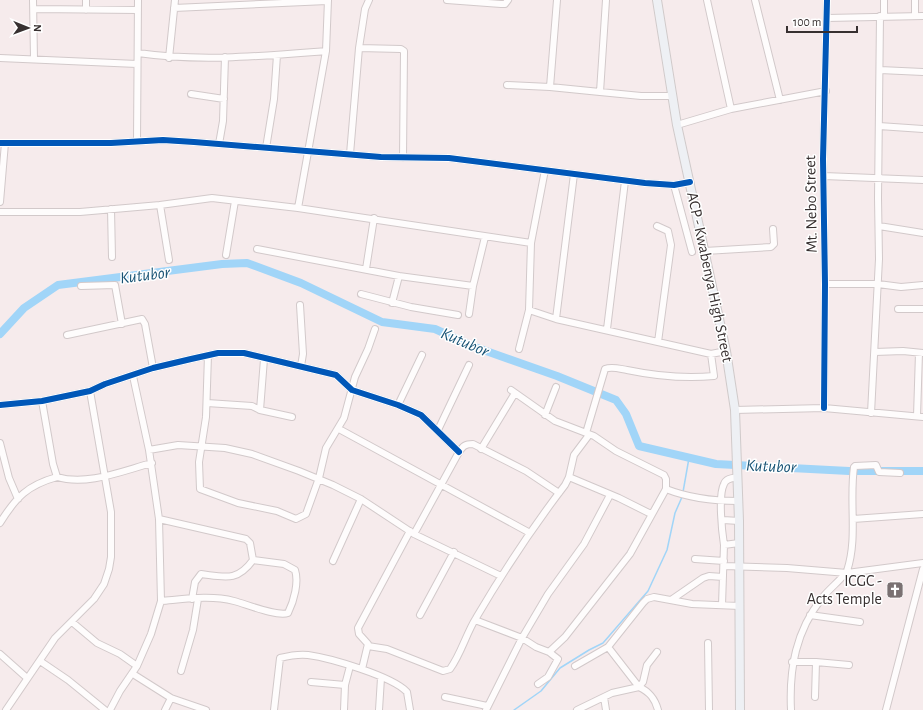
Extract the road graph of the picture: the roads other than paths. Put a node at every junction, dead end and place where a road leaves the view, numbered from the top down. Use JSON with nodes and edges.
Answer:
{"nodes":[{"id":1,"x":33,"y":0,"type":"edge"},
{"id":2,"x":86,"y":0,"type":"edge"},
{"id":3,"x":138,"y":0,"type":"edge"},
{"id":4,"x":175,"y":0,"type":"edge"},
{"id":5,"x":328,"y":0,"type":"edge"},
{"id":6,"x":369,"y":0,"type":"edge"},
{"id":7,"x":447,"y":0,"type":"edge"},
{"id":8,"x":508,"y":0,"type":"edge"},
{"id":9,"x":557,"y":0,"type":"edge"},
{"id":10,"x":606,"y":0,"type":"edge"},
{"id":11,"x":657,"y":0,"type":"edge"},
{"id":12,"x":707,"y":0,"type":"edge"},
{"id":13,"x":754,"y":0,"type":"edge"},
{"id":14,"x":827,"y":0,"type":"edge"},
{"id":15,"x":884,"y":0,"type":"edge"},
{"id":16,"x":915,"y":0,"type":"edge"},
{"id":17,"x":174,"y":8,"type":"junction"},
{"id":18,"x":34,"y":10,"type":"junction"},
{"id":19,"x":86,"y":10,"type":"junction"},
{"id":20,"x":138,"y":10,"type":"junction"},
{"id":21,"x":882,"y":16,"type":"junction"},
{"id":22,"x":915,"y":16,"type":"junction"},
{"id":23,"x":923,"y":16,"type":"edge"},
{"id":24,"x":827,"y":18,"type":"junction"},
{"id":25,"x":359,"y":48,"type":"junction"},
{"id":26,"x":326,"y":51,"type":"junction"},
{"id":27,"x":138,"y":53,"type":"junction"},
{"id":28,"x":277,"y":55,"type":"junction"},
{"id":29,"x":225,"y":57,"type":"junction"},
{"id":30,"x":0,"y":58,"type":"edge"},
{"id":31,"x":169,"y":58,"type":"junction"},
{"id":32,"x":34,"y":59,"type":"junction"},
{"id":33,"x":137,"y":64,"type":"junction"},
{"id":34,"x":880,"y":70,"type":"junction"},
{"id":35,"x":923,"y":72,"type":"edge"},
{"id":36,"x":508,"y":84,"type":"dead end"},
{"id":37,"x":550,"y":87,"type":"junction"},
{"id":38,"x":826,"y":91,"type":"junction"},
{"id":39,"x":600,"y":92,"type":"junction"},
{"id":40,"x":191,"y":94,"type":"dead end"},
{"id":41,"x":672,"y":96,"type":"junction"},
{"id":42,"x":224,"y":99,"type":"junction"},
{"id":43,"x":780,"y":100,"type":"junction"},
{"id":44,"x":731,"y":109,"type":"junction"},
{"id":45,"x":677,"y":125,"type":"junction"},
{"id":46,"x":879,"y":126,"type":"junction"},
{"id":47,"x":923,"y":128,"type":"edge"},
{"id":48,"x":137,"y":141,"type":"junction"},
{"id":49,"x":2,"y":143,"type":"edge"},
{"id":50,"x":219,"y":144,"type":"junction"},
{"id":51,"x":266,"y":148,"type":"junction"},
{"id":52,"x":308,"y":150,"type":"junction"},
{"id":53,"x":350,"y":154,"type":"junction"},
{"id":54,"x":403,"y":158,"type":"junction"},
{"id":55,"x":545,"y":170,"type":"junction"},
{"id":56,"x":574,"y":174,"type":"junction"},
{"id":57,"x":824,"y":176,"type":"junction"},
{"id":58,"x":879,"y":177,"type":"junction"},
{"id":59,"x":923,"y":180,"type":"edge"},
{"id":60,"x":625,"y":181,"type":"junction"},
{"id":61,"x":690,"y":182,"type":"junction"},
{"id":62,"x":674,"y":185,"type":"junction"},
{"id":63,"x":235,"y":201,"type":"junction"},
{"id":64,"x":0,"y":202,"type":"edge"},
{"id":65,"x":160,"y":205,"type":"junction"},
{"id":66,"x":298,"y":208,"type":"junction"},
{"id":67,"x":111,"y":209,"type":"junction"},
{"id":68,"x":0,"y":212,"type":"edge"},
{"id":69,"x":374,"y":218,"type":"junction"},
{"id":70,"x":657,"y":226,"type":"dead end"},
{"id":71,"x":879,"y":226,"type":"junction"},
{"id":72,"x":773,"y":229,"type":"dead end"},
{"id":73,"x":923,"y":233,"type":"edge"},
{"id":74,"x":485,"y":236,"type":"junction"},
{"id":75,"x":531,"y":243,"type":"junction"},
{"id":76,"x":257,"y":250,"type":"dead end"},
{"id":77,"x":705,"y":251,"type":"junction"},
{"id":78,"x":692,"y":252,"type":"dead end"},
{"id":79,"x":226,"y":255,"type":"dead end"},
{"id":80,"x":112,"y":257,"type":"dead end"},
{"id":81,"x":169,"y":260,"type":"dead end"},
{"id":82,"x":366,"y":269,"type":"junction"},
{"id":83,"x":399,"y":276,"type":"junction"},
{"id":84,"x":825,"y":284,"type":"junction"},
{"id":85,"x":878,"y":284,"type":"junction"},
{"id":86,"x":923,"y":285,"type":"edge"},
{"id":87,"x":81,"y":286,"type":"dead end"},
{"id":88,"x":473,"y":286,"type":"junction"},
{"id":89,"x":361,"y":294,"type":"dead end"},
{"id":90,"x":392,"y":303,"type":"junction"},
{"id":91,"x":300,"y":305,"type":"dead end"},
{"id":92,"x":898,"y":309,"type":"dead end"},
{"id":93,"x":923,"y":309,"type":"edge"},
{"id":94,"x":529,"y":310,"type":"junction"},
{"id":95,"x":469,"y":314,"type":"dead end"},
{"id":96,"x":458,"y":316,"type":"dead end"},
{"id":97,"x":556,"y":319,"type":"junction"},
{"id":98,"x":122,"y":324,"type":"junction"},
{"id":99,"x":375,"y":329,"type":"dead end"},
{"id":100,"x":607,"y":329,"type":"junction"},
{"id":101,"x":67,"y":335,"type":"dead end"},
{"id":102,"x":658,"y":342,"type":"junction"},
{"id":103,"x":519,"y":349,"type":"dead end"},
{"id":104,"x":726,"y":351,"type":"junction"},
{"id":105,"x":875,"y":352,"type":"junction"},
{"id":106,"x":921,"y":353,"type":"edge"},
{"id":107,"x":711,"y":354,"type":"junction"},
{"id":108,"x":208,"y":355,"type":"junction"},
{"id":109,"x":422,"y":355,"type":"dead end"},
{"id":110,"x":264,"y":359,"type":"junction"},
{"id":111,"x":468,"y":365,"type":"dead end"},
{"id":112,"x":301,"y":366,"type":"junction"},
{"id":113,"x":153,"y":368,"type":"junction"},
{"id":114,"x":133,"y":376,"type":"junction"},
{"id":115,"x":556,"y":387,"type":"dead end"},
{"id":116,"x":352,"y":390,"type":"junction"},
{"id":117,"x":90,"y":391,"type":"junction"},
{"id":118,"x":42,"y":401,"type":"junction"},
{"id":119,"x":207,"y":403,"type":"junction"},
{"id":120,"x":0,"y":405,"type":"edge"},
{"id":121,"x":398,"y":405,"type":"junction"},
{"id":122,"x":824,"y":408,"type":"junction"},
{"id":123,"x":260,"y":410,"type":"junction"},
{"id":124,"x":735,"y":410,"type":"junction"},
{"id":125,"x":871,"y":413,"type":"junction"},
{"id":126,"x":545,"y":415,"type":"junction"},
{"id":127,"x":920,"y":416,"type":"edge"},
{"id":128,"x":292,"y":417,"type":"dead end"},
{"id":129,"x":339,"y":429,"type":"junction"},
{"id":130,"x":438,"y":430,"type":"junction"},
{"id":131,"x":588,"y":434,"type":"junction"},
{"id":132,"x":0,"y":443,"type":"edge"},
{"id":133,"x":202,"y":446,"type":"junction"},
{"id":134,"x":481,"y":449,"type":"junction"},
{"id":135,"x":149,"y":450,"type":"junction"},
{"id":136,"x":459,"y":452,"type":"junction"},
{"id":137,"x":152,"y":463,"type":"junction"},
{"id":138,"x":900,"y":473,"type":"dead end"},
{"id":139,"x":738,"y":474,"type":"junction"},
{"id":140,"x":103,"y":476,"type":"junction"},
{"id":141,"x":57,"y":477,"type":"junction"},
{"id":142,"x":569,"y":477,"type":"junction"},
{"id":143,"x":319,"y":478,"type":"junction"},
{"id":144,"x":441,"y":484,"type":"junction"},
{"id":145,"x":666,"y":488,"type":"junction"},
{"id":146,"x":559,"y":493,"type":"junction"},
{"id":147,"x":610,"y":495,"type":"junction"},
{"id":148,"x":18,"y":499,"type":"junction"},
{"id":149,"x":361,"y":499,"type":"junction"},
{"id":150,"x":721,"y":501,"type":"junction"},
{"id":151,"x":738,"y":501,"type":"junction"},
{"id":152,"x":651,"y":514,"type":"junction"},
{"id":153,"x":923,"y":514,"type":"edge"},
{"id":154,"x":159,"y":519,"type":"junction"},
{"id":155,"x":853,"y":519,"type":"junction"},
{"id":156,"x":722,"y":520,"type":"junction"},
{"id":157,"x":739,"y":521,"type":"junction"},
{"id":158,"x":0,"y":523,"type":"edge"},
{"id":159,"x":412,"y":532,"type":"junction"},
{"id":160,"x":530,"y":533,"type":"junction"},
{"id":161,"x":739,"y":542,"type":"junction"},
{"id":162,"x":724,"y":545,"type":"junction"},
{"id":163,"x":454,"y":552,"type":"junction"},
{"id":164,"x":695,"y":559,"type":"dead end"},
{"id":165,"x":253,"y":560,"type":"junction"},
{"id":166,"x":333,"y":561,"type":"dead end"},
{"id":167,"x":923,"y":563,"type":"edge"},
{"id":168,"x":724,"y":564,"type":"junction"},
{"id":169,"x":739,"y":566,"type":"junction"},
{"id":170,"x":923,"y":569,"type":"edge"},
{"id":171,"x":847,"y":573,"type":"junction"},
{"id":172,"x":501,"y":576,"type":"junction"},
{"id":173,"x":723,"y":577,"type":"junction"},
{"id":174,"x":195,"y":599,"type":"junction"},
{"id":175,"x":671,"y":600,"type":"junction"},
{"id":176,"x":161,"y":601,"type":"junction"},
{"id":177,"x":722,"y":605,"type":"junction"},
{"id":178,"x":740,"y":606,"type":"junction"},
{"id":179,"x":420,"y":615,"type":"dead end"},
{"id":180,"x":810,"y":616,"type":"junction"},
{"id":181,"x":475,"y":620,"type":"junction"},
{"id":182,"x":72,"y":622,"type":"junction"},
{"id":183,"x":860,"y":622,"type":"dead end"},
{"id":184,"x":522,"y":638,"type":"junction"},
{"id":185,"x":708,"y":643,"type":"dead end"},
{"id":186,"x":368,"y":646,"type":"junction"},
{"id":187,"x":608,"y":647,"type":"junction"},
{"id":188,"x":549,"y":652,"type":"junction"},
{"id":189,"x":657,"y":652,"type":"dead end"},
{"id":190,"x":0,"y":654,"type":"edge"},
{"id":191,"x":40,"y":661,"type":"junction"},
{"id":192,"x":792,"y":662,"type":"junction"},
{"id":193,"x":816,"y":662,"type":"junction"},
{"id":194,"x":849,"y":665,"type":"dead end"},
{"id":195,"x":138,"y":666,"type":"junction"},
{"id":196,"x":350,"y":666,"type":"junction"},
{"id":197,"x":575,"y":666,"type":"dead end"},
{"id":198,"x":362,"y":670,"type":"junction"},
{"id":199,"x":181,"y":671,"type":"dead end"},
{"id":200,"x":133,"y":674,"type":"junction"},
{"id":201,"x":27,"y":678,"type":"junction"},
{"id":202,"x":381,"y":678,"type":"junction"},
{"id":203,"x":311,"y":682,"type":"dead end"},
{"id":204,"x":538,"y":684,"type":"dead end"},
{"id":205,"x":345,"y":685,"type":"junction"},
{"id":206,"x":639,"y":687,"type":"junction"},
{"id":207,"x":445,"y":697,"type":"dead end"},
{"id":208,"x":604,"y":697,"type":"junction"},
{"id":209,"x":815,"y":697,"type":"dead end"},
{"id":210,"x":172,"y":698,"type":"junction"},
{"id":211,"x":486,"y":708,"type":"edge"},
{"id":212,"x":6,"y":710,"type":"edge"},
{"id":213,"x":105,"y":710,"type":"edge"},
{"id":214,"x":110,"y":710,"type":"edge"},
{"id":215,"x":165,"y":710,"type":"edge"},
{"id":216,"x":206,"y":710,"type":"edge"},
{"id":217,"x":274,"y":710,"type":"edge"},
{"id":218,"x":344,"y":710,"type":"edge"},
{"id":219,"x":379,"y":710,"type":"edge"},
{"id":220,"x":410,"y":710,"type":"edge"},
{"id":221,"x":578,"y":710,"type":"edge"},
{"id":222,"x":606,"y":710,"type":"edge"},
{"id":223,"x":658,"y":710,"type":"edge"},
{"id":224,"x":709,"y":710,"type":"edge"},
{"id":225,"x":740,"y":710,"type":"edge"},
{"id":226,"x":791,"y":710,"type":"edge"},
{"id":227,"x":886,"y":710,"type":"edge"}],
"edges":[{"from":1,"to":18,"type":"street"},
{"from":2,"to":19,"type":"street"},
{"from":3,"to":20,"type":"street"},
{"from":4,"to":17,"type":"street"},
{"from":5,"to":17,"type":"street"},
{"from":5,"to":26,"type":"street"},
{"from":6,"to":25,"type":"street"},
{"from":7,"to":8,"type":"street"},
{"from":9,"to":37,"type":"street"},
{"from":10,"to":39,"type":"street"},
{"from":11,"to":41,"type":"main road","name":"ACP - Kwabenya High Street"},
{"from":12,"to":44,"type":"street"},
{"from":13,"to":43,"type":"street"},
{"from":14,"to":24,"type":"street","name":"Mt. Nebo Street"},
{"from":15,"to":21,"type":"street"},
{"from":16,"to":22,"type":"street"},
{"from":17,"to":31,"type":"street"},
{"from":18,"to":19,"type":"street"},
{"from":18,"to":32,"type":"street"},
{"from":19,"to":20,"type":"street"},
{"from":20,"to":27,"type":"street"},
{"from":21,"to":22,"type":"street"},
{"from":21,"to":24,"type":"street"},
{"from":21,"to":34,"type":"street"},
{"from":22,"to":23,"type":"street"},
{"from":24,"to":38,"type":"street","name":"Mt. Nebo Street"},
{"from":25,"to":53,"type":"street"},
{"from":25,"to":54,"type":"street"},
{"from":26,"to":28,"type":"street"},
{"from":26,"to":52,"type":"street"},
{"from":27,"to":31,"type":"street"},
{"from":27,"to":33,"type":"street"},
{"from":28,"to":29,"type":"street"},
{"from":28,"to":51,"type":"street"},
{"from":29,"to":31,"type":"street"},
{"from":29,"to":42,"type":"street"},
{"from":30,"to":32,"type":"street"},
{"from":32,"to":33,"type":"street"},
{"from":33,"to":48,"type":"street"},
{"from":34,"to":35,"type":"street"},
{"from":34,"to":46,"type":"street"},
{"from":36,"to":37,"type":"street"},
{"from":37,"to":39,"type":"street"},
{"from":38,"to":43,"type":"street"},
{"from":38,"to":57,"type":"street","name":"Mt. Nebo Street"},
{"from":39,"to":41,"type":"street"},
{"from":40,"to":42,"type":"street"},
{"from":41,"to":45,"type":"main road","name":"ACP - Kwabenya High Street"},
{"from":42,"to":50,"type":"street"},
{"from":43,"to":44,"type":"street"},
{"from":44,"to":45,"type":"street"},
{"from":45,"to":61,"type":"main road","name":"ACP - Kwabenya High Street"},
{"from":46,"to":47,"type":"street"},
{"from":46,"to":58,"type":"street"},
{"from":48,"to":49,"type":"street"},
{"from":48,"to":50,"type":"street"},
{"from":49,"to":64,"type":"street"},
{"from":50,"to":51,"type":"street"},
{"from":51,"to":52,"type":"street"},
{"from":52,"to":53,"type":"street"},
{"from":52,"to":66,"type":"street"},
{"from":53,"to":54,"type":"street"},
{"from":54,"to":55,"type":"street"},
{"from":55,"to":56,"type":"street"},
{"from":55,"to":75,"type":"street"},
{"from":56,"to":60,"type":"street"},
{"from":56,"to":97,"type":"street"},
{"from":57,"to":58,"type":"street"},
{"from":57,"to":84,"type":"street","name":"Mt. Nebo Street"},
{"from":58,"to":59,"type":"street"},
{"from":58,"to":71,"type":"street"},
{"from":60,"to":62,"type":"street"},
{"from":60,"to":100,"type":"street"},
{"from":61,"to":62,"type":"street"},
{"from":61,"to":77,"type":"main road","name":"ACP - Kwabenya High Street"},
{"from":62,"to":78,"type":"street"},
{"from":63,"to":65,"type":"street"},
{"from":63,"to":66,"type":"street"},
{"from":63,"to":79,"type":"street"},
{"from":65,"to":67,"type":"street"},
{"from":65,"to":81,"type":"street"},
{"from":66,"to":69,"type":"street"},
{"from":67,"to":68,"type":"street"},
{"from":67,"to":80,"type":"street"},
{"from":69,"to":74,"type":"street"},
{"from":69,"to":82,"type":"street"},
{"from":70,"to":102,"type":"street"},
{"from":71,"to":73,"type":"street"},
{"from":71,"to":85,"type":"street"},
{"from":72,"to":77,"type":"street"},
{"from":74,"to":75,"type":"street"},
{"from":74,"to":88,"type":"street"},
{"from":75,"to":94,"type":"street"},
{"from":76,"to":82,"type":"street"},
{"from":77,"to":104,"type":"main road","name":"ACP - Kwabenya High Street"},
{"from":82,"to":83,"type":"street"},
{"from":83,"to":88,"type":"street"},
{"from":83,"to":90,"type":"street"},
{"from":84,"to":85,"type":"street"},
{"from":84,"to":122,"type":"street","name":"Mt. Nebo Street"},
{"from":85,"to":86,"type":"street"},
{"from":85,"to":105,"type":"street"},
{"from":87,"to":98,"type":"street"},
{"from":88,"to":95,"type":"street"},
{"from":89,"to":90,"type":"street"},
{"from":90,"to":96,"type":"street"},
{"from":91,"to":112,"type":"street"},
{"from":92,"to":93,"type":"street"},
{"from":94,"to":97,"type":"street"},
{"from":94,"to":103,"type":"street"},
{"from":97,"to":100,"type":"street"},
{"from":98,"to":101,"type":"street"},
{"from":98,"to":113,"type":"street"},
{"from":99,"to":116,"type":"street"},
{"from":100,"to":102,"type":"street"},
{"from":102,"to":107,"type":"street"},
{"from":104,"to":107,"type":"street"},
{"from":104,"to":124,"type":"main road","name":"ACP - Kwabenya High Street"},
{"from":105,"to":106,"type":"street"},
{"from":105,"to":125,"type":"street"},
{"from":106,"to":127,"type":"street"},
{"from":107,"to":131,"type":"street"},
{"from":108,"to":110,"type":"street"},
{"from":108,"to":113,"type":"street"},
{"from":108,"to":119,"type":"street"},
{"from":109,"to":121,"type":"street"},
{"from":110,"to":112,"type":"street"},
{"from":110,"to":123,"type":"street"},
{"from":111,"to":130,"type":"street"},
{"from":112,"to":116,"type":"street"},
{"from":113,"to":114,"type":"street"},
{"from":114,"to":117,"type":"street"},
{"from":114,"to":135,"type":"street"},
{"from":115,"to":126,"type":"street"},
{"from":116,"to":121,"type":"street"},
{"from":116,"to":129,"type":"street"},
{"from":117,"to":118,"type":"street"},
{"from":117,"to":140,"type":"street"},
{"from":118,"to":120,"type":"street"},
{"from":118,"to":141,"type":"street"},
{"from":119,"to":123,"type":"street"},
{"from":119,"to":133,"type":"street"},
{"from":121,"to":130,"type":"street"},
{"from":122,"to":124,"type":"street"},
{"from":122,"to":125,"type":"street"},
{"from":123,"to":128,"type":"street"},
{"from":124,"to":139,"type":"main road","name":"ACP - Kwabenya High Street"},
{"from":125,"to":127,"type":"street"},
{"from":126,"to":131,"type":"street"},
{"from":126,"to":134,"type":"street"},
{"from":129,"to":143,"type":"street"},
{"from":129,"to":144,"type":"street"},
{"from":130,"to":136,"type":"street"},
{"from":131,"to":142,"type":"street"},
{"from":131,"to":145,"type":"street"},
{"from":132,"to":148,"type":"street"},
{"from":133,"to":135,"type":"street"},
{"from":133,"to":143,"type":"street"},
{"from":133,"to":143,"type":"street"},
{"from":134,"to":136,"type":"street"},
{"from":134,"to":146,"type":"street"},
{"from":135,"to":137,"type":"street"},
{"from":136,"to":144,"type":"street"},
{"from":137,"to":140,"type":"street"},
{"from":137,"to":154,"type":"street"},
{"from":138,"to":155,"type":"street"},
{"from":139,"to":150,"type":"street"},
{"from":139,"to":151,"type":"main road","name":"ACP - Kwabenya High Street"},
{"from":140,"to":141,"type":"street"},
{"from":140,"to":182,"type":"street"},
{"from":141,"to":148,"type":"street"},
{"from":142,"to":146,"type":"street"},
{"from":142,"to":147,"type":"street"},
{"from":143,"to":149,"type":"street"},
{"from":144,"to":159,"type":"street"},
{"from":144,"to":160,"type":"street"},
{"from":145,"to":150,"type":"street"},
{"from":145,"to":152,"type":"street"},
{"from":146,"to":160,"type":"street"},
{"from":147,"to":152,"type":"street"},
{"from":147,"to":184,"type":"street"},
{"from":148,"to":158,"type":"street"},
{"from":149,"to":159,"type":"street"},
{"from":149,"to":166,"type":"street"},
{"from":150,"to":151,"type":"street"},
{"from":150,"to":156,"type":"street"},
{"from":151,"to":157,"type":"main road","name":"ACP - Kwabenya High Street"},
{"from":152,"to":188,"type":"street"},
{"from":153,"to":155,"type":"street"},
{"from":154,"to":165,"type":"street"},
{"from":154,"to":176,"type":"street"},
{"from":155,"to":171,"type":"street"},
{"from":156,"to":157,"type":"street"},
{"from":156,"to":162,"type":"street"},
{"from":157,"to":161,"type":"main road","name":"ACP - Kwabenya High Street"},
{"from":159,"to":163,"type":"street"},
{"from":159,"to":186,"type":"street"},
{"from":160,"to":172,"type":"street"},
{"from":161,"to":162,"type":"street"},
{"from":161,"to":169,"type":"main road","name":"ACP - Kwabenya High Street"},
{"from":162,"to":168,"type":"street"},
{"from":163,"to":172,"type":"street"},
{"from":163,"to":179,"type":"street"},
{"from":164,"to":168,"type":"street"},
{"from":165,"to":174,"type":"street"},
{"from":165,"to":174,"type":"street"},
{"from":167,"to":171,"type":"street"},
{"from":168,"to":169,"type":"street"},
{"from":168,"to":173,"type":"street"},
{"from":169,"to":171,"type":"street"},
{"from":169,"to":178,"type":"main road","name":"ACP - Kwabenya High Street"},
{"from":170,"to":227,"type":"street"},
{"from":171,"to":180,"type":"street"},
{"from":172,"to":181,"type":"street"},
{"from":173,"to":175,"type":"street"},
{"from":173,"to":177,"type":"street"},
{"from":174,"to":176,"type":"street"},
{"from":174,"to":199,"type":"street"},
{"from":175,"to":177,"type":"street"},
{"from":175,"to":187,"type":"street"},
{"from":176,"to":195,"type":"street"},
{"from":177,"to":178,"type":"street"},
{"from":178,"to":225,"type":"main road","name":"ACP - Kwabenya High Street"},
{"from":180,"to":183,"type":"street"},
{"from":180,"to":192,"type":"street"},
{"from":181,"to":184,"type":"street"},
{"from":181,"to":186,"type":"street"},
{"from":182,"to":191,"type":"street"},
{"from":182,"to":195,"type":"street"},
{"from":184,"to":188,"type":"street"},
{"from":184,"to":211,"type":"street"},
{"from":185,"to":224,"type":"street"},
{"from":186,"to":198,"type":"street"},
{"from":187,"to":197,"type":"street"},
{"from":187,"to":206,"type":"street"},
{"from":188,"to":204,"type":"street"},
{"from":189,"to":206,"type":"street"},
{"from":190,"to":201,"type":"street"},
{"from":191,"to":201,"type":"street"},
{"from":191,"to":213,"type":"street"},
{"from":192,"to":193,"type":"street"},
{"from":192,"to":226,"type":"street"},
{"from":193,"to":194,"type":"street"},
{"from":193,"to":209,"type":"street"},
{"from":195,"to":200,"type":"street"},
{"from":196,"to":198,"type":"street"},
{"from":196,"to":205,"type":"street"},
{"from":196,"to":217,"type":"street"},
{"from":198,"to":202,"type":"street"},
{"from":200,"to":210,"type":"street"},
{"from":200,"to":214,"type":"street"},
{"from":201,"to":212,"type":"street"},
{"from":202,"to":219,"type":"street"},
{"from":202,"to":220,"type":"street"},
{"from":203,"to":205,"type":"street"},
{"from":205,"to":218,"type":"street"},
{"from":206,"to":208,"type":"street"},
{"from":206,"to":223,"type":"street"},
{"from":207,"to":211,"type":"street"},
{"from":208,"to":221,"type":"street"},
{"from":208,"to":222,"type":"street"},
{"from":210,"to":215,"type":"street"},
{"from":210,"to":216,"type":"street"}]}
